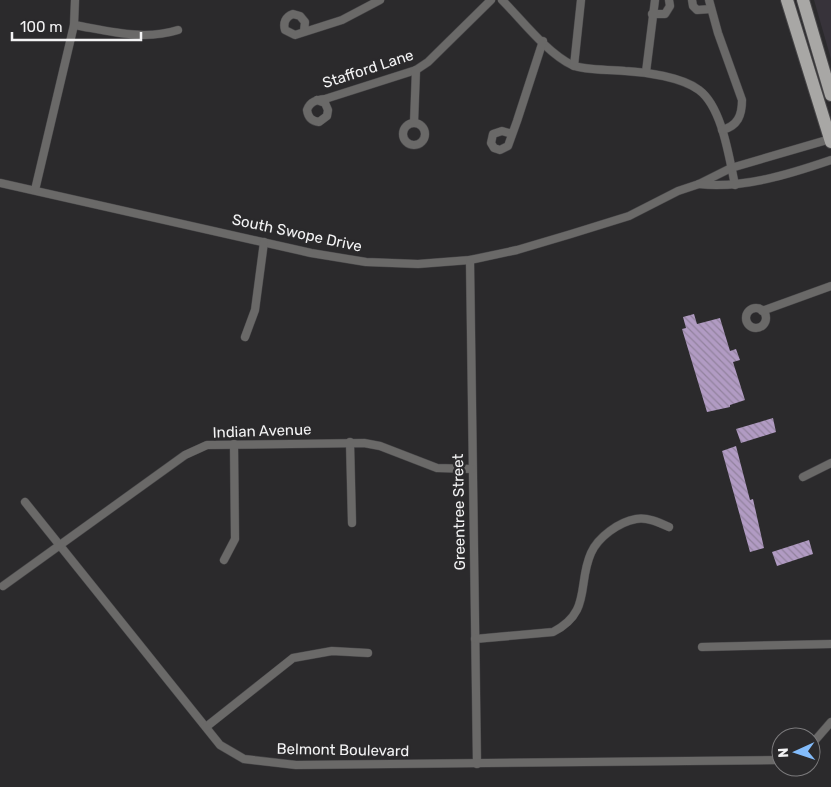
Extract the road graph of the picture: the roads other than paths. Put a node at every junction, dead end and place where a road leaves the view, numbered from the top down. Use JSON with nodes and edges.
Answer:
{"nodes":[{"id":1,"x":75,"y":0,"type":"edge"},
{"id":2,"x":380,"y":0,"type":"edge"},
{"id":3,"x":491,"y":0,"type":"edge"},
{"id":4,"x":502,"y":0,"type":"edge"},
{"id":5,"x":581,"y":0,"type":"edge"},
{"id":6,"x":655,"y":0,"type":"edge"},
{"id":7,"x":669,"y":0,"type":"edge"},
{"id":8,"x":692,"y":0,"type":"edge"},
{"id":9,"x":709,"y":0,"type":"edge"},
{"id":10,"x":787,"y":0,"type":"edge"},
{"id":11,"x":802,"y":0,"type":"edge"},
{"id":12,"x":711,"y":9,"type":"junction"},
{"id":13,"x":652,"y":14,"type":"junction"},
{"id":14,"x":74,"y":25,"type":"junction"},
{"id":15,"x":178,"y":30,"type":"dead end"},
{"id":16,"x":304,"y":31,"type":"dead end"},
{"id":17,"x":543,"y":41,"type":"junction"},
{"id":18,"x":574,"y":66,"type":"junction"},
{"id":19,"x":416,"y":70,"type":"junction"},
{"id":20,"x":646,"y":72,"type":"junction"},
{"id":21,"x":831,"y":95,"type":"edge"},
{"id":22,"x":317,"y":100,"type":"dead end"},
{"id":23,"x":414,"y":123,"type":"dead end"},
{"id":24,"x":722,"y":130,"type":"junction"},
{"id":25,"x":512,"y":134,"type":"dead end"},
{"id":26,"x":830,"y":140,"type":"edge"},
{"id":27,"x":831,"y":160,"type":"edge"},
{"id":28,"x":731,"y":168,"type":"junction"},
{"id":29,"x":0,"y":183,"type":"edge"},
{"id":30,"x":699,"y":184,"type":"junction"},
{"id":31,"x":735,"y":185,"type":"junction"},
{"id":32,"x":35,"y":190,"type":"junction"},
{"id":33,"x":264,"y":242,"type":"junction"},
{"id":34,"x":470,"y":260,"type":"junction"},
{"id":35,"x":831,"y":286,"type":"edge"},
{"id":36,"x":762,"y":311,"type":"dead end"},
{"id":37,"x":245,"y":337,"type":"dead end"},
{"id":38,"x":350,"y":442,"type":"junction"},
{"id":39,"x":234,"y":444,"type":"junction"},
{"id":40,"x":831,"y":463,"type":"edge"},
{"id":41,"x":472,"y":469,"type":"junction"},
{"id":42,"x":803,"y":477,"type":"dead end"},
{"id":43,"x":25,"y":502,"type":"dead end"},
{"id":44,"x":352,"y":523,"type":"dead end"},
{"id":45,"x":669,"y":527,"type":"dead end"},
{"id":46,"x":59,"y":545,"type":"junction"},
{"id":47,"x":224,"y":560,"type":"dead end"},
{"id":48,"x":3,"y":586,"type":"dead end"},
{"id":49,"x":475,"y":639,"type":"junction"},
{"id":50,"x":831,"y":644,"type":"edge"},
{"id":51,"x":702,"y":647,"type":"dead end"},
{"id":52,"x":368,"y":653,"type":"dead end"},
{"id":53,"x":831,"y":722,"type":"edge"},
{"id":54,"x":206,"y":727,"type":"junction"},
{"id":55,"x":821,"y":734,"type":"edge"},
{"id":56,"x":771,"y":760,"type":"edge"},
{"id":57,"x":476,"y":764,"type":"junction"}],
"edges":[{"from":1,"to":14,"type":"street"},
{"from":2,"to":16,"type":"street"},
{"from":3,"to":19,"type":"street","name":"Stafford Lane"},
{"from":4,"to":17,"type":"street"},
{"from":5,"to":18,"type":"street"},
{"from":6,"to":13,"type":"street"},
{"from":7,"to":13,"type":"street"},
{"from":8,"to":12,"type":"street"},
{"from":9,"to":12,"type":"street"},
{"from":10,"to":26,"type":"main road"},
{"from":11,"to":21,"type":"main road"},
{"from":12,"to":24,"type":"street"},
{"from":13,"to":20,"type":"street"},
{"from":14,"to":15,"type":"street"},
{"from":14,"to":32,"type":"street"},
{"from":17,"to":18,"type":"street"},
{"from":17,"to":25,"type":"street"},
{"from":18,"to":20,"type":"street"},
{"from":19,"to":22,"type":"street","name":"Stafford Lane"},
{"from":19,"to":23,"type":"street"},
{"from":20,"to":24,"type":"street"},
{"from":24,"to":28,"type":"street"},
{"from":26,"to":28,"type":"street","name":"South Swope Drive"},
{"from":27,"to":31,"type":"street","name":"South Swope Drive"},
{"from":28,"to":30,"type":"street","name":"South Swope Drive"},
{"from":28,"to":31,"type":"street"},
{"from":29,"to":32,"type":"street","name":"South Swope Drive"},
{"from":30,"to":31,"type":"street","name":"South Swope Drive"},
{"from":30,"to":34,"type":"street","name":"South Swope Drive"},
{"from":32,"to":33,"type":"street","name":"South Swope Drive"},
{"from":33,"to":34,"type":"street","name":"South Swope Drive"},
{"from":33,"to":37,"type":"street"},
{"from":34,"to":41,"type":"street","name":"Greentree Street"},
{"from":35,"to":36,"type":"street"},
{"from":38,"to":39,"type":"street","name":"Indian Avenue"},
{"from":38,"to":41,"type":"street","name":"Indian Avenue"},
{"from":38,"to":44,"type":"street"},
{"from":39,"to":46,"type":"street","name":"Indian Avenue"},
{"from":39,"to":47,"type":"street"},
{"from":40,"to":42,"type":"street"},
{"from":41,"to":49,"type":"street","name":"Greentree Street"},
{"from":43,"to":46,"type":"street","name":"Belmont Boulevard"},
{"from":45,"to":49,"type":"street"},
{"from":46,"to":48,"type":"street","name":"Indian Avenue"},
{"from":46,"to":54,"type":"street","name":"Belmont Boulevard"},
{"from":49,"to":57,"type":"street","name":"Greentree Street"},
{"from":50,"to":51,"type":"street"},
{"from":52,"to":54,"type":"street"},
{"from":53,"to":55,"type":"street"},
{"from":54,"to":57,"type":"street","name":"Belmont Boulevard"},
{"from":56,"to":57,"type":"street","name":"Belmont Boulevard"}]}
